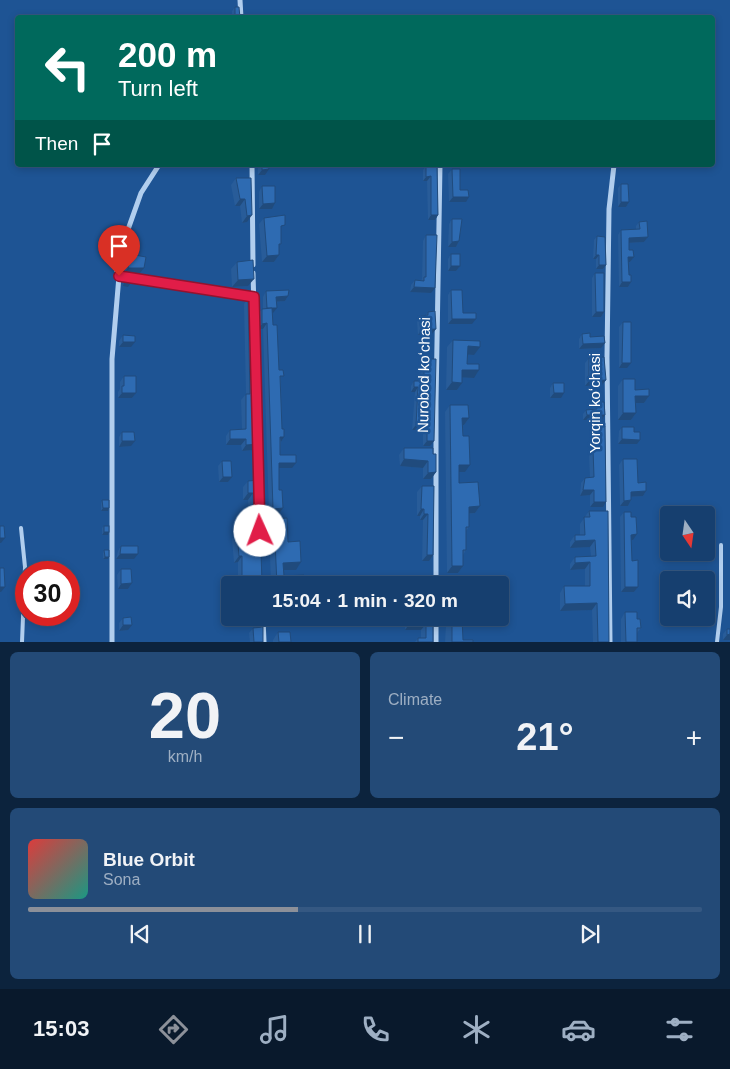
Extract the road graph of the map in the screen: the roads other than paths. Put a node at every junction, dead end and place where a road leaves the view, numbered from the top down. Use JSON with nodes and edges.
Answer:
{"nodes":[{"id":1,"x":240,"y":0,"type":"edge"},
{"id":2,"x":241,"y":15,"type":"edge"},
{"id":3,"x":158,"y":167,"type":"edge"},
{"id":4,"x":252,"y":167,"type":"edge"},
{"id":5,"x":440,"y":167,"type":"edge"},
{"id":6,"x":614,"y":167,"type":"edge"},
{"id":7,"x":119,"y":276,"type":"junction"},
{"id":8,"x":254,"y":297,"type":"junction"},
{"id":9,"x":259,"y":498,"type":"edge"},
{"id":10,"x":21,"y":528,"type":"dead end"},
{"id":11,"x":721,"y":545,"type":"dead end"},
{"id":12,"x":436,"y":576,"type":"edge"},
{"id":13,"x":263,"y":626,"type":"edge"},
{"id":14,"x":436,"y":626,"type":"edge"},
{"id":15,"x":22,"y":642,"type":"edge"},
{"id":16,"x":112,"y":642,"type":"edge"},
{"id":17,"x":264,"y":642,"type":"edge"},
{"id":18,"x":436,"y":642,"type":"edge"},
{"id":19,"x":610,"y":642,"type":"edge"},
{"id":20,"x":717,"y":642,"type":"edge"}],
"edges":[{"from":1,"to":2,"type":"street"},
{"from":3,"to":7,"type":"street"},
{"from":4,"to":8,"type":"street"},
{"from":5,"to":12,"type":"street","name":"Nurobod koʻchasi"},
{"from":6,"to":19,"type":"street","name":"Yorqin koʻchasi"},
{"from":7,"to":8,"type":"lane"},
{"from":7,"to":16,"type":"street"},
{"from":8,"to":9,"type":"street"},
{"from":10,"to":15,"type":"lane"},
{"from":11,"to":20,"type":"lane"},
{"from":13,"to":17,"type":"street"},
{"from":14,"to":18,"type":"street"}]}
